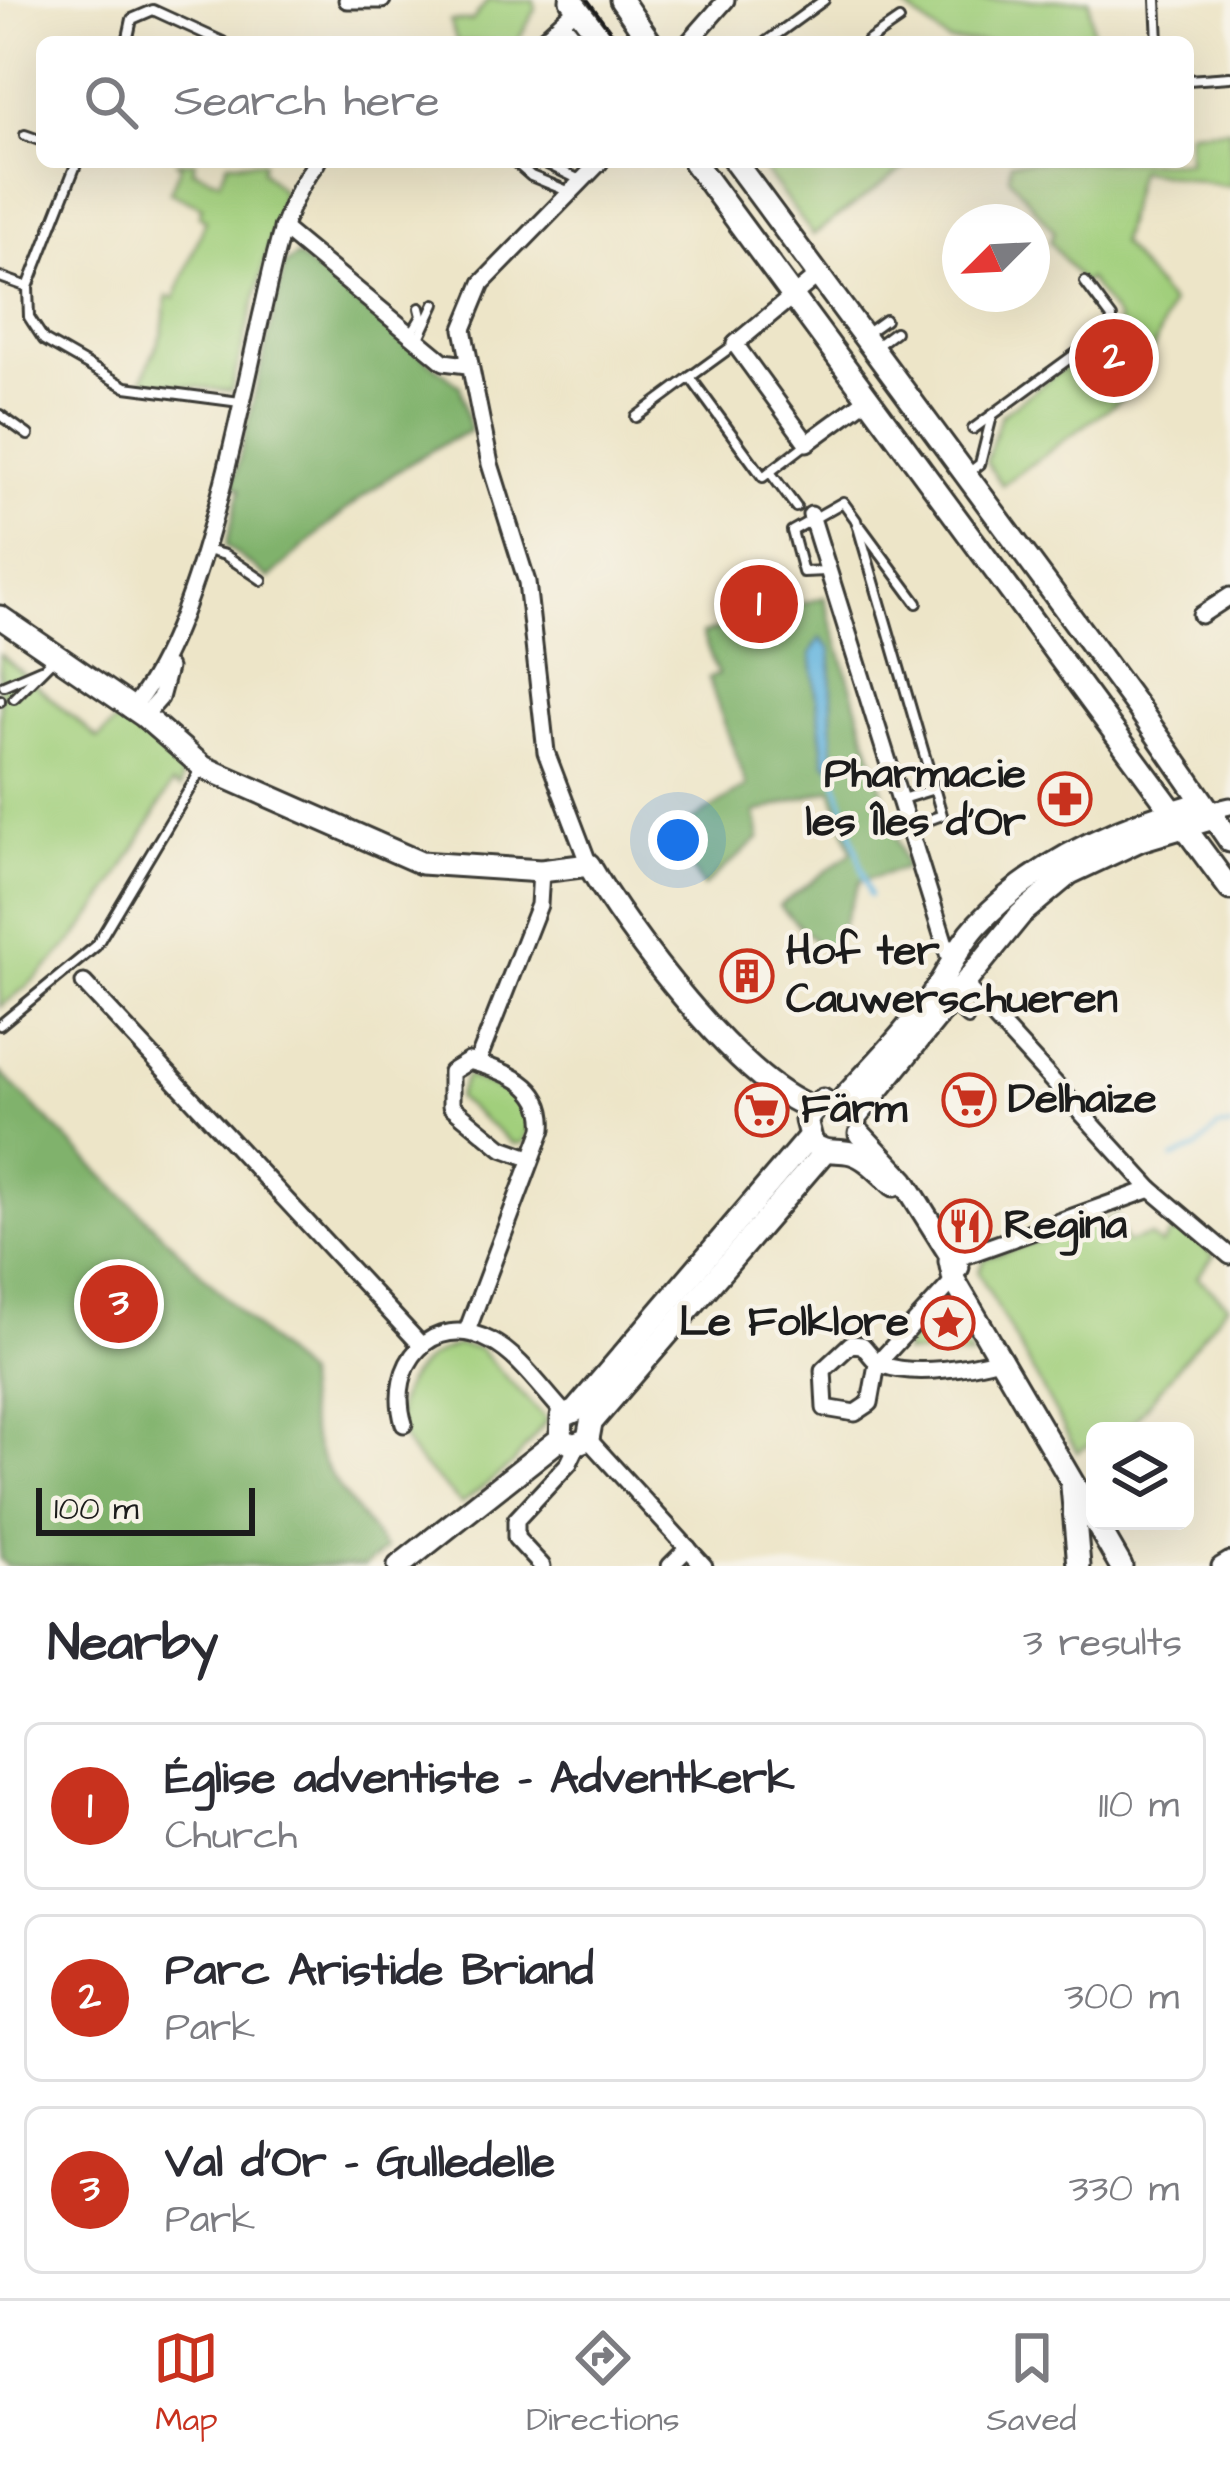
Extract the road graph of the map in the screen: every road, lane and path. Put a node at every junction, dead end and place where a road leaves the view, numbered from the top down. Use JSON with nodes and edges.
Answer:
{"nodes":[{"id":1,"x":347,"y":0,"type":"edge"},
{"id":2,"x":382,"y":0,"type":"edge"},
{"id":3,"x":621,"y":0,"type":"edge"},
{"id":4,"x":726,"y":0,"type":"edge"},
{"id":5,"x":824,"y":0,"type":"edge"},
{"id":6,"x":1156,"y":0,"type":"edge"},
{"id":7,"x":574,"y":4,"type":"edge"},
{"id":8,"x":898,"y":20,"type":"dead end"},
{"id":9,"x":128,"y":36,"type":"edge"},
{"id":10,"x":210,"y":36,"type":"edge"},
{"id":11,"x":545,"y":36,"type":"edge"},
{"id":12,"x":598,"y":36,"type":"edge"},
{"id":13,"x":646,"y":36,"type":"edge"},
{"id":14,"x":694,"y":36,"type":"edge"},
{"id":15,"x":774,"y":36,"type":"edge"},
{"id":16,"x":875,"y":36,"type":"edge"},
{"id":17,"x":1158,"y":36,"type":"edge"},
{"id":18,"x":1230,"y":77,"type":"edge"},
{"id":19,"x":1194,"y":80,"type":"edge"},
{"id":20,"x":25,"y":135,"type":"dead end"},
{"id":21,"x":36,"y":139,"type":"edge"},
{"id":22,"x":75,"y":168,"type":"edge"},
{"id":23,"x":313,"y":168,"type":"edge"},
{"id":24,"x":522,"y":168,"type":"edge"},
{"id":25,"x":698,"y":168,"type":"edge"},
{"id":26,"x":732,"y":168,"type":"edge"},
{"id":27,"x":740,"y":168,"type":"edge"},
{"id":28,"x":586,"y":172,"type":"edge"},
{"id":29,"x":712,"y":186,"type":"junction"},
{"id":30,"x":282,"y":228,"type":"junction"},
{"id":31,"x":818,"y":275,"type":"junction"},
{"id":32,"x":0,"y":277,"type":"edge"},
{"id":33,"x":1085,"y":282,"type":"dead end"},
{"id":34,"x":28,"y":287,"type":"junction"},
{"id":35,"x":793,"y":297,"type":"junction"},
{"id":36,"x":435,"y":304,"type":"dead end"},
{"id":37,"x":420,"y":308,"type":"dead end"},
{"id":38,"x":885,"y":320,"type":"dead end"},
{"id":39,"x":895,"y":332,"type":"dead end"},
{"id":40,"x":415,"y":336,"type":"junction"},
{"id":41,"x":868,"y":342,"type":"junction"},
{"id":42,"x":735,"y":344,"type":"junction"},
{"id":43,"x":466,"y":365,"type":"junction"},
{"id":44,"x":690,"y":377,"type":"junction"},
{"id":45,"x":867,"y":399,"type":"junction"},
{"id":46,"x":241,"y":403,"type":"junction"},
{"id":47,"x":0,"y":415,"type":"edge"},
{"id":48,"x":992,"y":416,"type":"junction"},
{"id":49,"x":636,"y":417,"type":"dead end"},
{"id":50,"x":973,"y":429,"type":"dead end"},
{"id":51,"x":28,"y":435,"type":"dead end"},
{"id":52,"x":807,"y":443,"type":"junction"},
{"id":53,"x":770,"y":472,"type":"junction"},
{"id":54,"x":966,"y":475,"type":"junction"},
{"id":55,"x":796,"y":507,"type":"dead end"},
{"id":56,"x":812,"y":515,"type":"junction"},
{"id":57,"x":856,"y":520,"type":"junction"},
{"id":58,"x":201,"y":548,"type":"junction"},
{"id":59,"x":829,"y":571,"type":"junction"},
{"id":60,"x":262,"y":580,"type":"dead end"},
{"id":61,"x":1048,"y":587,"type":"junction"},
{"id":62,"x":1230,"y":596,"type":"edge"},
{"id":63,"x":916,"y":603,"type":"dead end"},
{"id":64,"x":1019,"y":607,"type":"junction"},
{"id":65,"x":1201,"y":615,"type":"dead end"},
{"id":66,"x":0,"y":617,"type":"edge"},
{"id":67,"x":51,"y":662,"type":"junction"},
{"id":68,"x":4,"y":686,"type":"dead end"},
{"id":69,"x":14,"y":698,"type":"dead end"},
{"id":70,"x":137,"y":713,"type":"junction"},
{"id":71,"x":203,"y":767,"type":"junction"},
{"id":72,"x":934,"y":789,"type":"junction"},
{"id":73,"x":900,"y":800,"type":"junction"},
{"id":74,"x":1220,"y":808,"type":"edge"},
{"id":75,"x":1177,"y":819,"type":"junction"},
{"id":76,"x":909,"y":827,"type":"junction"},
{"id":77,"x":1230,"y":841,"type":"edge"},
{"id":78,"x":589,"y":865,"type":"junction"},
{"id":79,"x":541,"y":871,"type":"junction"},
{"id":80,"x":1230,"y":889,"type":"edge"},
{"id":81,"x":622,"y":919,"type":"junction"},
{"id":82,"x":979,"y":923,"type":"junction"},
{"id":83,"x":997,"y":940,"type":"junction"},
{"id":84,"x":950,"y":960,"type":"junction"},
{"id":85,"x":84,"y":983,"type":"dead end"},
{"id":86,"x":964,"y":985,"type":"junction"},
{"id":87,"x":948,"y":1002,"type":"junction"},
{"id":88,"x":968,"y":1019,"type":"dead end"},
{"id":89,"x":0,"y":1025,"type":"edge"},
{"id":90,"x":478,"y":1064,"type":"junction"},
{"id":91,"x":839,"y":1121,"type":"junction"},
{"id":92,"x":530,"y":1159,"type":"junction"},
{"id":93,"x":1151,"y":1189,"type":"junction"},
{"id":94,"x":1230,"y":1256,"type":"edge"},
{"id":95,"x":952,"y":1271,"type":"junction"},
{"id":96,"x":467,"y":1331,"type":"junction"},
{"id":97,"x":421,"y":1345,"type":"junction"},
{"id":98,"x":1003,"y":1358,"type":"junction"},
{"id":99,"x":878,"y":1364,"type":"junction"},
{"id":100,"x":404,"y":1424,"type":"dead end"},
{"id":101,"x":576,"y":1428,"type":"junction"},
{"id":102,"x":1072,"y":1486,"type":"junction"},
{"id":103,"x":1086,"y":1507,"type":"edge"},
{"id":104,"x":688,"y":1548,"type":"junction"},
{"id":105,"x":1115,"y":1556,"type":"edge"},
{"id":106,"x":1230,"y":1559,"type":"edge"},
{"id":107,"x":399,"y":1566,"type":"edge"},
{"id":108,"x":542,"y":1566,"type":"edge"},
{"id":109,"x":670,"y":1566,"type":"edge"},
{"id":110,"x":704,"y":1566,"type":"edge"},
{"id":111,"x":1079,"y":1566,"type":"edge"},
{"id":112,"x":1220,"y":1566,"type":"edge"}],
"edges":[{"from":1,"to":2,"type":"street"},
{"from":3,"to":13,"type":"street"},
{"from":4,"to":14,"type":"street"},
{"from":5,"to":15,"type":"lane"},
{"from":6,"to":17,"type":"lane"},
{"from":7,"to":11,"type":"street"},
{"from":7,"to":12,"type":"street"},
{"from":8,"to":16,"type":"lane"},
{"from":9,"to":10,"type":"lane"},
{"from":18,"to":19,"type":"lane"},
{"from":20,"to":21,"type":"lane"},
{"from":22,"to":34,"type":"lane"},
{"from":23,"to":30,"type":"street"},
{"from":24,"to":28,"type":"lane"},
{"from":25,"to":29,"type":"street"},
{"from":26,"to":29,"type":"street"},
{"from":27,"to":31,"type":"street"},
{"from":28,"to":43,"type":"street"},
{"from":29,"to":35,"type":"street"},
{"from":30,"to":40,"type":"street"},
{"from":30,"to":46,"type":"street"},
{"from":31,"to":35,"type":"street"},
{"from":31,"to":41,"type":"street"},
{"from":32,"to":34,"type":"lane"},
{"from":33,"to":48,"type":"lane"},
{"from":34,"to":46,"type":"lane"},
{"from":35,"to":42,"type":"street"},
{"from":35,"to":45,"type":"street"},
{"from":36,"to":40,"type":"lane"},
{"from":37,"to":40,"type":"lane"},
{"from":38,"to":41,"type":"lane"},
{"from":39,"to":41,"type":"lane"},
{"from":40,"to":43,"type":"street"},
{"from":41,"to":54,"type":"street"},
{"from":42,"to":44,"type":"lane"},
{"from":42,"to":52,"type":"street"},
{"from":43,"to":78,"type":"street"},
{"from":44,"to":49,"type":"lane"},
{"from":44,"to":53,"type":"lane"},
{"from":45,"to":52,"type":"street"},
{"from":45,"to":64,"type":"street"},
{"from":46,"to":58,"type":"street"},
{"from":47,"to":51,"type":"lane"},
{"from":48,"to":50,"type":"lane"},
{"from":48,"to":54,"type":"lane"},
{"from":52,"to":53,"type":"lane"},
{"from":53,"to":55,"type":"lane"},
{"from":54,"to":61,"type":"street"},
{"from":56,"to":57,"type":"lane"},
{"from":56,"to":59,"type":"street"},
{"from":56,"to":59,"type":"lane"},
{"from":57,"to":63,"type":"lane"},
{"from":57,"to":72,"type":"lane"},
{"from":58,"to":60,"type":"lane"},
{"from":58,"to":70,"type":"street"},
{"from":59,"to":73,"type":"street"},
{"from":61,"to":64,"type":"street"},
{"from":61,"to":74,"type":"street"},
{"from":62,"to":65,"type":"street"},
{"from":64,"to":75,"type":"street"},
{"from":66,"to":67,"type":"street"},
{"from":67,"to":68,"type":"lane"},
{"from":67,"to":69,"type":"lane"},
{"from":67,"to":70,"type":"street"},
{"from":70,"to":71,"type":"street"},
{"from":71,"to":79,"type":"street"},
{"from":71,"to":89,"type":"lane"},
{"from":72,"to":73,"type":"lane"},
{"from":72,"to":76,"type":"lane"},
{"from":73,"to":76,"type":"street"},
{"from":74,"to":75,"type":"street"},
{"from":74,"to":77,"type":"street"},
{"from":75,"to":80,"type":"street"},
{"from":75,"to":82,"type":"street"},
{"from":75,"to":83,"type":"street"},
{"from":76,"to":84,"type":"street"},
{"from":78,"to":79,"type":"street"},
{"from":78,"to":81,"type":"street"},
{"from":79,"to":81,"type":"street"},
{"from":79,"to":90,"type":"street"},
{"from":81,"to":91,"type":"street"},
{"from":82,"to":83,"type":"street"},
{"from":82,"to":84,"type":"street"},
{"from":83,"to":86,"type":"street"},
{"from":84,"to":91,"type":"street"},
{"from":85,"to":97,"type":"street"},
{"from":86,"to":87,"type":"street"},
{"from":86,"to":93,"type":"street"},
{"from":87,"to":88,"type":"lane"},
{"from":87,"to":91,"type":"street"},
{"from":90,"to":92,"type":"street"},
{"from":90,"to":92,"type":"street"},
{"from":91,"to":95,"type":"street"},
{"from":91,"to":101,"type":"street"},
{"from":92,"to":96,"type":"street"},
{"from":93,"to":94,"type":"street"},
{"from":93,"to":95,"type":"street"},
{"from":95,"to":98,"type":"street"},
{"from":95,"to":99,"type":"street"},
{"from":96,"to":97,"type":"street"},
{"from":96,"to":101,"type":"street"},
{"from":97,"to":100,"type":"street"},
{"from":98,"to":99,"type":"street"},
{"from":98,"to":102,"type":"street"},
{"from":99,"to":99,"type":"street"},
{"from":101,"to":104,"type":"street"},
{"from":101,"to":107,"type":"street"},
{"from":101,"to":108,"type":"street"},
{"from":102,"to":103,"type":"street"},
{"from":102,"to":111,"type":"street"},
{"from":104,"to":109,"type":"street"},
{"from":104,"to":110,"type":"street"},
{"from":105,"to":111,"type":"street"},
{"from":106,"to":112,"type":"street"}]}
